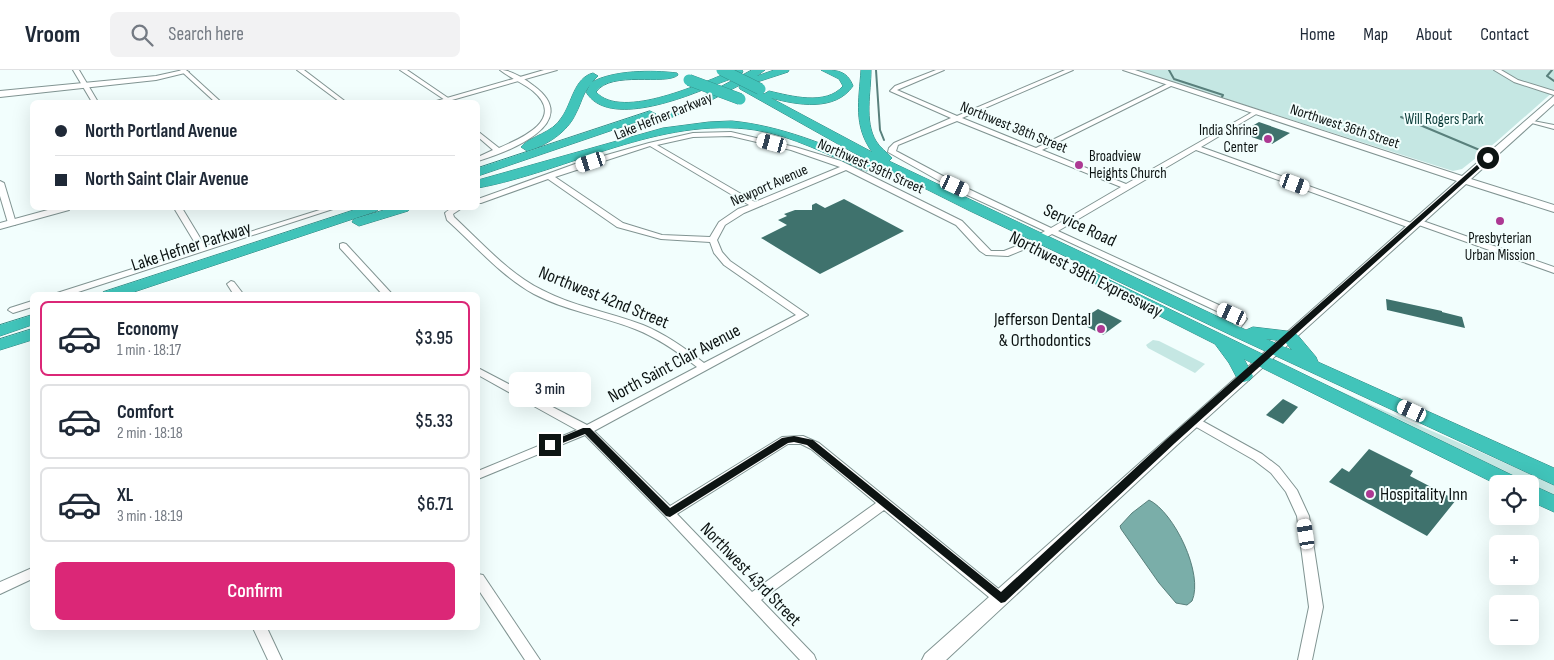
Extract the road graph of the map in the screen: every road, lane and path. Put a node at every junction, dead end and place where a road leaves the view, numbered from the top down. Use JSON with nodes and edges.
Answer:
{"nodes":[{"id":1,"x":76,"y":70,"type":"edge"},
{"id":2,"x":300,"y":70,"type":"edge"},
{"id":3,"x":404,"y":70,"type":"edge"},
{"id":4,"x":503,"y":70,"type":"edge"},
{"id":5,"x":553,"y":70,"type":"edge"},
{"id":6,"x":604,"y":70,"type":"edge"},
{"id":7,"x":657,"y":70,"type":"edge"},
{"id":8,"x":722,"y":70,"type":"edge"},
{"id":9,"x":760,"y":70,"type":"edge"},
{"id":10,"x":784,"y":70,"type":"edge"},
{"id":11,"x":826,"y":70,"type":"edge"},
{"id":12,"x":866,"y":70,"type":"edge"},
{"id":13,"x":941,"y":70,"type":"edge"},
{"id":14,"x":1070,"y":70,"type":"edge"},
{"id":15,"x":1127,"y":70,"type":"edge"},
{"id":16,"x":1497,"y":70,"type":"edge"},
{"id":17,"x":184,"y":71,"type":"edge"},
{"id":18,"x":712,"y":71,"type":"edge"},
{"id":19,"x":740,"y":71,"type":"edge"},
{"id":20,"x":578,"y":74,"type":"dead end"},
{"id":21,"x":673,"y":75,"type":"junction"},
{"id":22,"x":519,"y":80,"type":"junction"},
{"id":23,"x":1171,"y":84,"type":"junction"},
{"id":24,"x":85,"y":86,"type":"junction"},
{"id":25,"x":753,"y":90,"type":"junction"},
{"id":26,"x":1554,"y":93,"type":"edge"},
{"id":27,"x":0,"y":94,"type":"edge"},
{"id":28,"x":714,"y":96,"type":"junction"},
{"id":29,"x":1554,"y":99,"type":"edge"},
{"id":30,"x":94,"y":100,"type":"edge"},
{"id":31,"x":216,"y":100,"type":"edge"},
{"id":32,"x":340,"y":100,"type":"edge"},
{"id":33,"x":448,"y":100,"type":"edge"},
{"id":34,"x":452,"y":100,"type":"edge"},
{"id":35,"x":1256,"y":112,"type":"junction"},
{"id":36,"x":958,"y":119,"type":"junction"},
{"id":37,"x":1530,"y":121,"type":"junction"},
{"id":38,"x":1554,"y":127,"type":"edge"},
{"id":39,"x":559,"y":128,"type":"junction"},
{"id":40,"x":480,"y":136,"type":"edge"},
{"id":41,"x":651,"y":144,"type":"junction"},
{"id":42,"x":1195,"y":148,"type":"junction"},
{"id":43,"x":498,"y":151,"type":"junction"},
{"id":44,"x":1035,"y":151,"type":"junction"},
{"id":45,"x":480,"y":158,"type":"edge"},
{"id":46,"x":480,"y":166,"type":"edge"},
{"id":47,"x":846,"y":167,"type":"junction"},
{"id":48,"x":480,"y":171,"type":"edge"},
{"id":49,"x":549,"y":176,"type":"junction"},
{"id":50,"x":897,"y":179,"type":"junction"},
{"id":51,"x":1464,"y":180,"type":"junction"},
{"id":52,"x":480,"y":182,"type":"edge"},
{"id":53,"x":480,"y":182,"type":"edge"},
{"id":54,"x":0,"y":183,"type":"edge"},
{"id":55,"x":1126,"y":188,"type":"junction"},
{"id":56,"x":940,"y":191,"type":"junction"},
{"id":57,"x":480,"y":200,"type":"edge"},
{"id":58,"x":754,"y":206,"type":"junction"},
{"id":59,"x":1554,"y":209,"type":"edge"},
{"id":60,"x":58,"y":210,"type":"edge"},
{"id":61,"x":179,"y":210,"type":"edge"},
{"id":62,"x":315,"y":210,"type":"edge"},
{"id":63,"x":366,"y":210,"type":"edge"},
{"id":64,"x":396,"y":210,"type":"edge"},
{"id":65,"x":454,"y":210,"type":"edge"},
{"id":66,"x":12,"y":223,"type":"junction"},
{"id":67,"x":1415,"y":224,"type":"junction"},
{"id":68,"x":0,"y":226,"type":"edge"},
{"id":69,"x":1052,"y":230,"type":"junction"},
{"id":70,"x":713,"y":240,"type":"junction"},
{"id":71,"x":1033,"y":241,"type":"junction"},
{"id":72,"x":343,"y":246,"type":"dead end"},
{"id":73,"x":203,"y":249,"type":"junction"},
{"id":74,"x":1554,"y":270,"type":"edge"},
{"id":75,"x":231,"y":284,"type":"dead end"},
{"id":76,"x":69,"y":292,"type":"edge"},
{"id":77,"x":118,"y":292,"type":"edge"},
{"id":78,"x":155,"y":292,"type":"edge"},
{"id":79,"x":237,"y":292,"type":"edge"},
{"id":80,"x":385,"y":292,"type":"edge"},
{"id":81,"x":30,"y":305,"type":"edge"},
{"id":82,"x":13,"y":310,"type":"dead end"},
{"id":83,"x":30,"y":321,"type":"edge"},
{"id":84,"x":1234,"y":329,"type":"junction"},
{"id":85,"x":0,"y":331,"type":"edge"},
{"id":86,"x":30,"y":335,"type":"edge"},
{"id":87,"x":1219,"y":340,"type":"junction"},
{"id":88,"x":1283,"y":342,"type":"junction"},
{"id":89,"x":0,"y":345,"type":"edge"},
{"id":90,"x":1262,"y":361,"type":"junction"},
{"id":91,"x":704,"y":368,"type":"junction"},
{"id":92,"x":480,"y":372,"type":"edge"},
{"id":93,"x":1244,"y":376,"type":"junction"},
{"id":94,"x":1195,"y":421,"type":"junction"},
{"id":95,"x":587,"y":430,"type":"junction"},
{"id":96,"x":480,"y":474,"type":"edge"},
{"id":97,"x":1496,"y":475,"type":"edge"},
{"id":98,"x":1554,"y":477,"type":"edge"},
{"id":99,"x":1539,"y":496,"type":"edge"},
{"id":100,"x":885,"y":503,"type":"junction"},
{"id":101,"x":1554,"y":504,"type":"edge"},
{"id":102,"x":670,"y":513,"type":"junction"},
{"id":103,"x":30,"y":574,"type":"edge"},
{"id":104,"x":480,"y":582,"type":"edge"},
{"id":105,"x":0,"y":588,"type":"edge"},
{"id":106,"x":1001,"y":599,"type":"junction"},
{"id":107,"x":751,"y":600,"type":"junction"},
{"id":108,"x":261,"y":630,"type":"edge"},
{"id":109,"x":275,"y":660,"type":"edge"},
{"id":110,"x":533,"y":660,"type":"edge"},
{"id":111,"x":809,"y":660,"type":"edge"},
{"id":112,"x":932,"y":660,"type":"edge"},
{"id":113,"x":1305,"y":660,"type":"edge"}],
"edges":[{"from":1,"to":24,"type":"street"},
{"from":2,"to":32,"type":"street"},
{"from":3,"to":33,"type":"street"},
{"from":4,"to":22,"type":"street"},
{"from":5,"to":22,"type":"main road"},
{"from":6,"to":39,"type":"highway"},
{"from":7,"to":21,"type":"highway","name":"Northwest 39th Expressway"},
{"from":8,"to":25,"type":"highway","bridge":true},
{"from":9,"to":28,"type":"highway","name":"Lake Hefner Parkway"},
{"from":10,"to":28,"type":"highway"},
{"from":11,"to":25,"type":"highway"},
{"from":12,"to":56,"type":"highway"},
{"from":13,"to":36,"type":"street","name":"Northwest 38th Street"},
{"from":14,"to":36,"type":"street"},
{"from":15,"to":23,"type":"main road","name":"Northwest 36th Street"},
{"from":16,"to":26,"type":"street"},
{"from":17,"to":24,"type":"main road"},
{"from":17,"to":31,"type":"street"},
{"from":18,"to":25,"type":"highway"},
{"from":19,"to":21,"type":"highway"},
{"from":19,"to":48,"type":"highway","name":"Lake Hefner Parkway"},
{"from":20,"to":39,"type":"highway"},
{"from":21,"to":50,"type":"highway","name":"Northwest 39th Expressway","bridge":true},
{"from":22,"to":34,"type":"main road"},
{"from":22,"to":43,"type":"street"},
{"from":23,"to":35,"type":"main road","name":"Northwest 36th Street"},
{"from":23,"to":44,"type":"street"},
{"from":24,"to":27,"type":"main road"},
{"from":24,"to":30,"type":"street"},
{"from":25,"to":56,"type":"highway","name":"Northwest 39th Expressway"},
{"from":28,"to":52,"type":"highway","name":"Lake Hefner Parkway"},
{"from":29,"to":37,"type":"main road"},
{"from":35,"to":42,"type":"street"},
{"from":35,"to":51,"type":"main road","name":"Northwest 36th Street"},
{"from":36,"to":44,"type":"street","name":"Northwest 38th Street"},
{"from":36,"to":69,"type":"street","name":"Service Road"},
{"from":37,"to":38,"type":"street"},
{"from":37,"to":51,"type":"main road"},
{"from":39,"to":46,"type":"highway"},
{"from":40,"to":43,"type":"street"},
{"from":41,"to":47,"type":"street","name":"Northwest 39th Street"},
{"from":41,"to":49,"type":"street","name":"Northwest 39th Street"},
{"from":41,"to":58,"type":"street"},
{"from":42,"to":55,"type":"street"},
{"from":42,"to":67,"type":"street"},
{"from":43,"to":45,"type":"street"},
{"from":44,"to":55,"type":"street","name":"Northwest 38th Street"},
{"from":47,"to":58,"type":"street","name":"Newport Avenue"},
{"from":47,"to":71,"type":"street","name":"Northwest 39th Street"},
{"from":49,"to":57,"type":"street","name":"Northwest 39th Street"},
{"from":49,"to":70,"type":"street"},
{"from":50,"to":53,"type":"highway"},
{"from":50,"to":71,"type":"highway","name":"Northwest 39th Expressway"},
{"from":51,"to":59,"type":"main road","name":"Northwest 36th Street"},
{"from":51,"to":67,"type":"main road"},
{"from":54,"to":66,"type":"street"},
{"from":55,"to":69,"type":"street"},
{"from":56,"to":71,"type":"highway","name":"Northwest 39th Expressway"},
{"from":58,"to":70,"type":"street","name":"Newport Avenue"},
{"from":60,"to":66,"type":"street"},
{"from":61,"to":73,"type":"street"},
{"from":62,"to":73,"type":"street"},
{"from":63,"to":77,"type":"highway","name":"Lake Hefner Parkway"},
{"from":64,"to":78,"type":"highway","name":"Lake Hefner Parkway"},
{"from":65,"to":91,"type":"street","name":"Northwest 42nd Street"},
{"from":66,"to":68,"type":"street"},
{"from":67,"to":74,"type":"street"},
{"from":67,"to":88,"type":"main road"},
{"from":69,"to":71,"type":"street"},
{"from":69,"to":84,"type":"street","name":"Service Road"},
{"from":70,"to":91,"type":"street","name":"North Saint Clair Avenue"},
{"from":71,"to":84,"type":"highway","name":"Northwest 39th Expressway"},
{"from":71,"to":87,"type":"highway","name":"Northwest 39th Expressway"},
{"from":72,"to":80,"type":"street"},
{"from":73,"to":76,"type":"street"},
{"from":75,"to":79,"type":"street"},
{"from":81,"to":82,"type":"street"},
{"from":83,"to":85,"type":"highway"},
{"from":84,"to":88,"type":"highway","name":"Northwest 39th Expressway"},
{"from":86,"to":89,"type":"highway"},
{"from":87,"to":90,"type":"highway","name":"Northwest 39th Expressway"},
{"from":87,"to":93,"type":"highway"},
{"from":88,"to":90,"type":"main road"},
{"from":88,"to":98,"type":"highway"},
{"from":90,"to":93,"type":"main road"},
{"from":90,"to":97,"type":"highway","name":"Northwest 39th Expressway"},
{"from":91,"to":95,"type":"street","name":"North Saint Clair Avenue"},
{"from":92,"to":95,"type":"street","name":"Northwest 43rd Street"},
{"from":93,"to":94,"type":"main road"},
{"from":94,"to":106,"type":"main road"},
{"from":94,"to":113,"type":"street"},
{"from":95,"to":96,"type":"street","name":"North Saint Clair Avenue"},
{"from":95,"to":102,"type":"street","name":"Northwest 43rd Street"},
{"from":99,"to":101,"type":"highway"},
{"from":100,"to":102,"type":"street"},
{"from":100,"to":106,"type":"street"},
{"from":100,"to":107,"type":"street"},
{"from":102,"to":107,"type":"street","name":"Northwest 43rd Street"},
{"from":103,"to":105,"type":"street"},
{"from":104,"to":110,"type":"street"},
{"from":106,"to":112,"type":"main road"},
{"from":107,"to":111,"type":"street","name":"Northwest 43rd Street"},
{"from":108,"to":109,"type":"street"}]}
